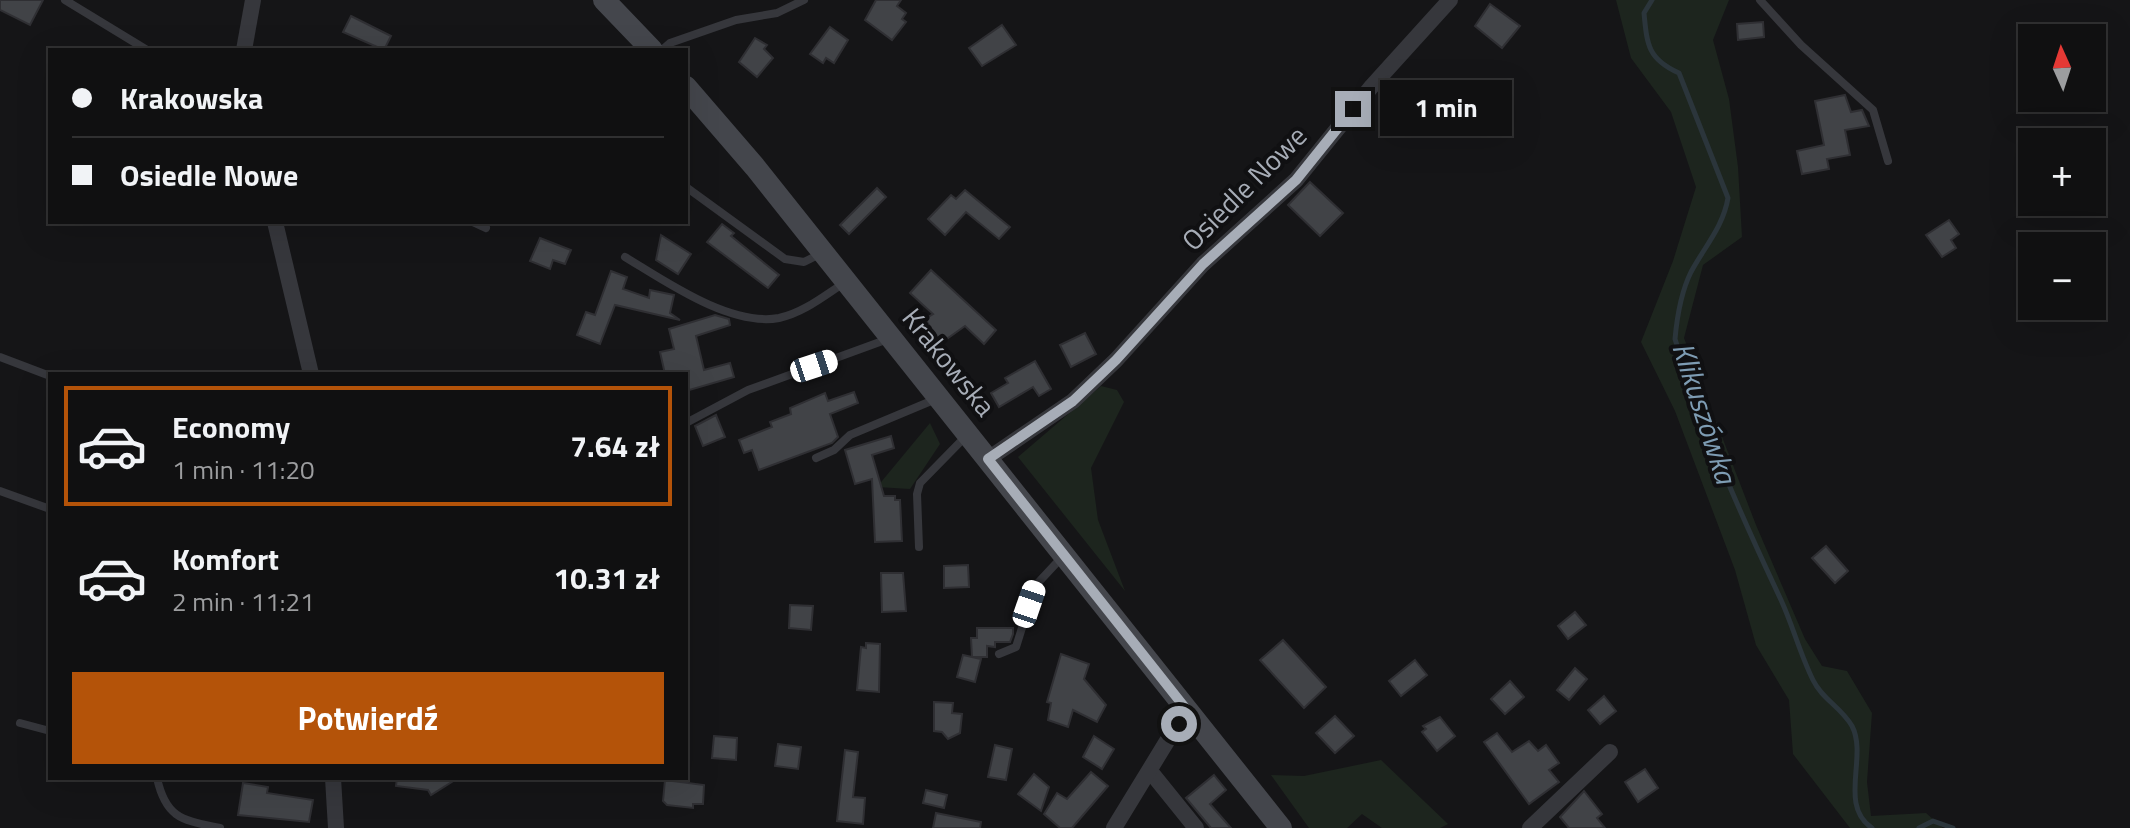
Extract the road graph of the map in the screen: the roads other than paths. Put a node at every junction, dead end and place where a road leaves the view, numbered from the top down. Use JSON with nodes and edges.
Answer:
{"nodes":[{"id":1,"x":65,"y":0,"type":"edge"},
{"id":2,"x":253,"y":0,"type":"edge"},
{"id":3,"x":604,"y":0,"type":"edge"},
{"id":4,"x":804,"y":0,"type":"edge"},
{"id":5,"x":1450,"y":0,"type":"edge"},
{"id":6,"x":1760,"y":0,"type":"edge"},
{"id":7,"x":144,"y":48,"type":"edge"},
{"id":8,"x":244,"y":48,"type":"edge"},
{"id":9,"x":650,"y":48,"type":"edge"},
{"id":10,"x":664,"y":48,"type":"edge"},
{"id":11,"x":688,"y":89,"type":"edge"},
{"id":12,"x":1888,"y":161,"type":"dead end"},
{"id":13,"x":688,"y":188,"type":"edge"},
{"id":14,"x":275,"y":224,"type":"edge"},
{"id":15,"x":477,"y":224,"type":"edge"},
{"id":16,"x":486,"y":228,"type":"dead end"},
{"id":17,"x":823,"y":253,"type":"junction"},
{"id":18,"x":625,"y":257,"type":"dead end"},
{"id":19,"x":847,"y":282,"type":"junction"},
{"id":20,"x":890,"y":337,"type":"junction"},
{"id":21,"x":0,"y":357,"type":"edge"},
{"id":22,"x":311,"y":372,"type":"edge"},
{"id":23,"x":48,"y":375,"type":"edge"},
{"id":24,"x":939,"y":398,"type":"junction"},
{"id":25,"x":688,"y":422,"type":"edge"},
{"id":26,"x":968,"y":434,"type":"junction"},
{"id":27,"x":816,"y":458,"type":"dead end"},
{"id":28,"x":988,"y":459,"type":"junction"},
{"id":29,"x":0,"y":491,"type":"edge"},
{"id":30,"x":48,"y":508,"type":"edge"},
{"id":31,"x":919,"y":547,"type":"dead end"},
{"id":32,"x":1064,"y":556,"type":"junction"},
{"id":33,"x":999,"y":654,"type":"dead end"},
{"id":34,"x":1190,"y":714,"type":"junction"},
{"id":35,"x":20,"y":723,"type":"dead end"},
{"id":36,"x":48,"y":730,"type":"edge"},
{"id":37,"x":1610,"y":752,"type":"dead end"},
{"id":38,"x":1150,"y":771,"type":"junction"},
{"id":39,"x":158,"y":780,"type":"edge"},
{"id":40,"x":333,"y":780,"type":"edge"},
{"id":41,"x":220,"y":828,"type":"edge"},
{"id":42,"x":336,"y":828,"type":"edge"},
{"id":43,"x":1114,"y":828,"type":"edge"},
{"id":44,"x":1196,"y":828,"type":"edge"},
{"id":45,"x":1281,"y":828,"type":"edge"},
{"id":46,"x":1530,"y":828,"type":"edge"}],
"edges":[{"from":1,"to":7,"type":"lane"},
{"from":2,"to":8,"type":"street"},
{"from":3,"to":9,"type":"main road"},
{"from":4,"to":10,"type":"lane"},
{"from":5,"to":28,"type":"street","name":"Osiedle Nowe"},
{"from":6,"to":12,"type":"lane"},
{"from":11,"to":17,"type":"main road","name":"Krakowska"},
{"from":13,"to":17,"type":"lane"},
{"from":14,"to":22,"type":"street"},
{"from":15,"to":16,"type":"lane"},
{"from":17,"to":19,"type":"main road","name":"Krakowska"},
{"from":18,"to":19,"type":"lane"},
{"from":19,"to":20,"type":"main road","name":"Krakowska"},
{"from":20,"to":24,"type":"main road","name":"Krakowska"},
{"from":20,"to":25,"type":"lane"},
{"from":21,"to":23,"type":"lane"},
{"from":24,"to":26,"type":"main road","name":"Krakowska"},
{"from":24,"to":27,"type":"lane"},
{"from":26,"to":28,"type":"main road","name":"Krakowska"},
{"from":26,"to":31,"type":"lane"},
{"from":28,"to":32,"type":"main road","name":"Krakowska"},
{"from":29,"to":30,"type":"lane"},
{"from":32,"to":33,"type":"lane"},
{"from":32,"to":34,"type":"main road","name":"Krakowska"},
{"from":34,"to":38,"type":"street"},
{"from":34,"to":45,"type":"main road","name":"Krakowska"},
{"from":35,"to":36,"type":"lane"},
{"from":37,"to":46,"type":"street"},
{"from":38,"to":43,"type":"street"},
{"from":38,"to":44,"type":"street"},
{"from":39,"to":41,"type":"lane"},
{"from":40,"to":42,"type":"street"}]}
